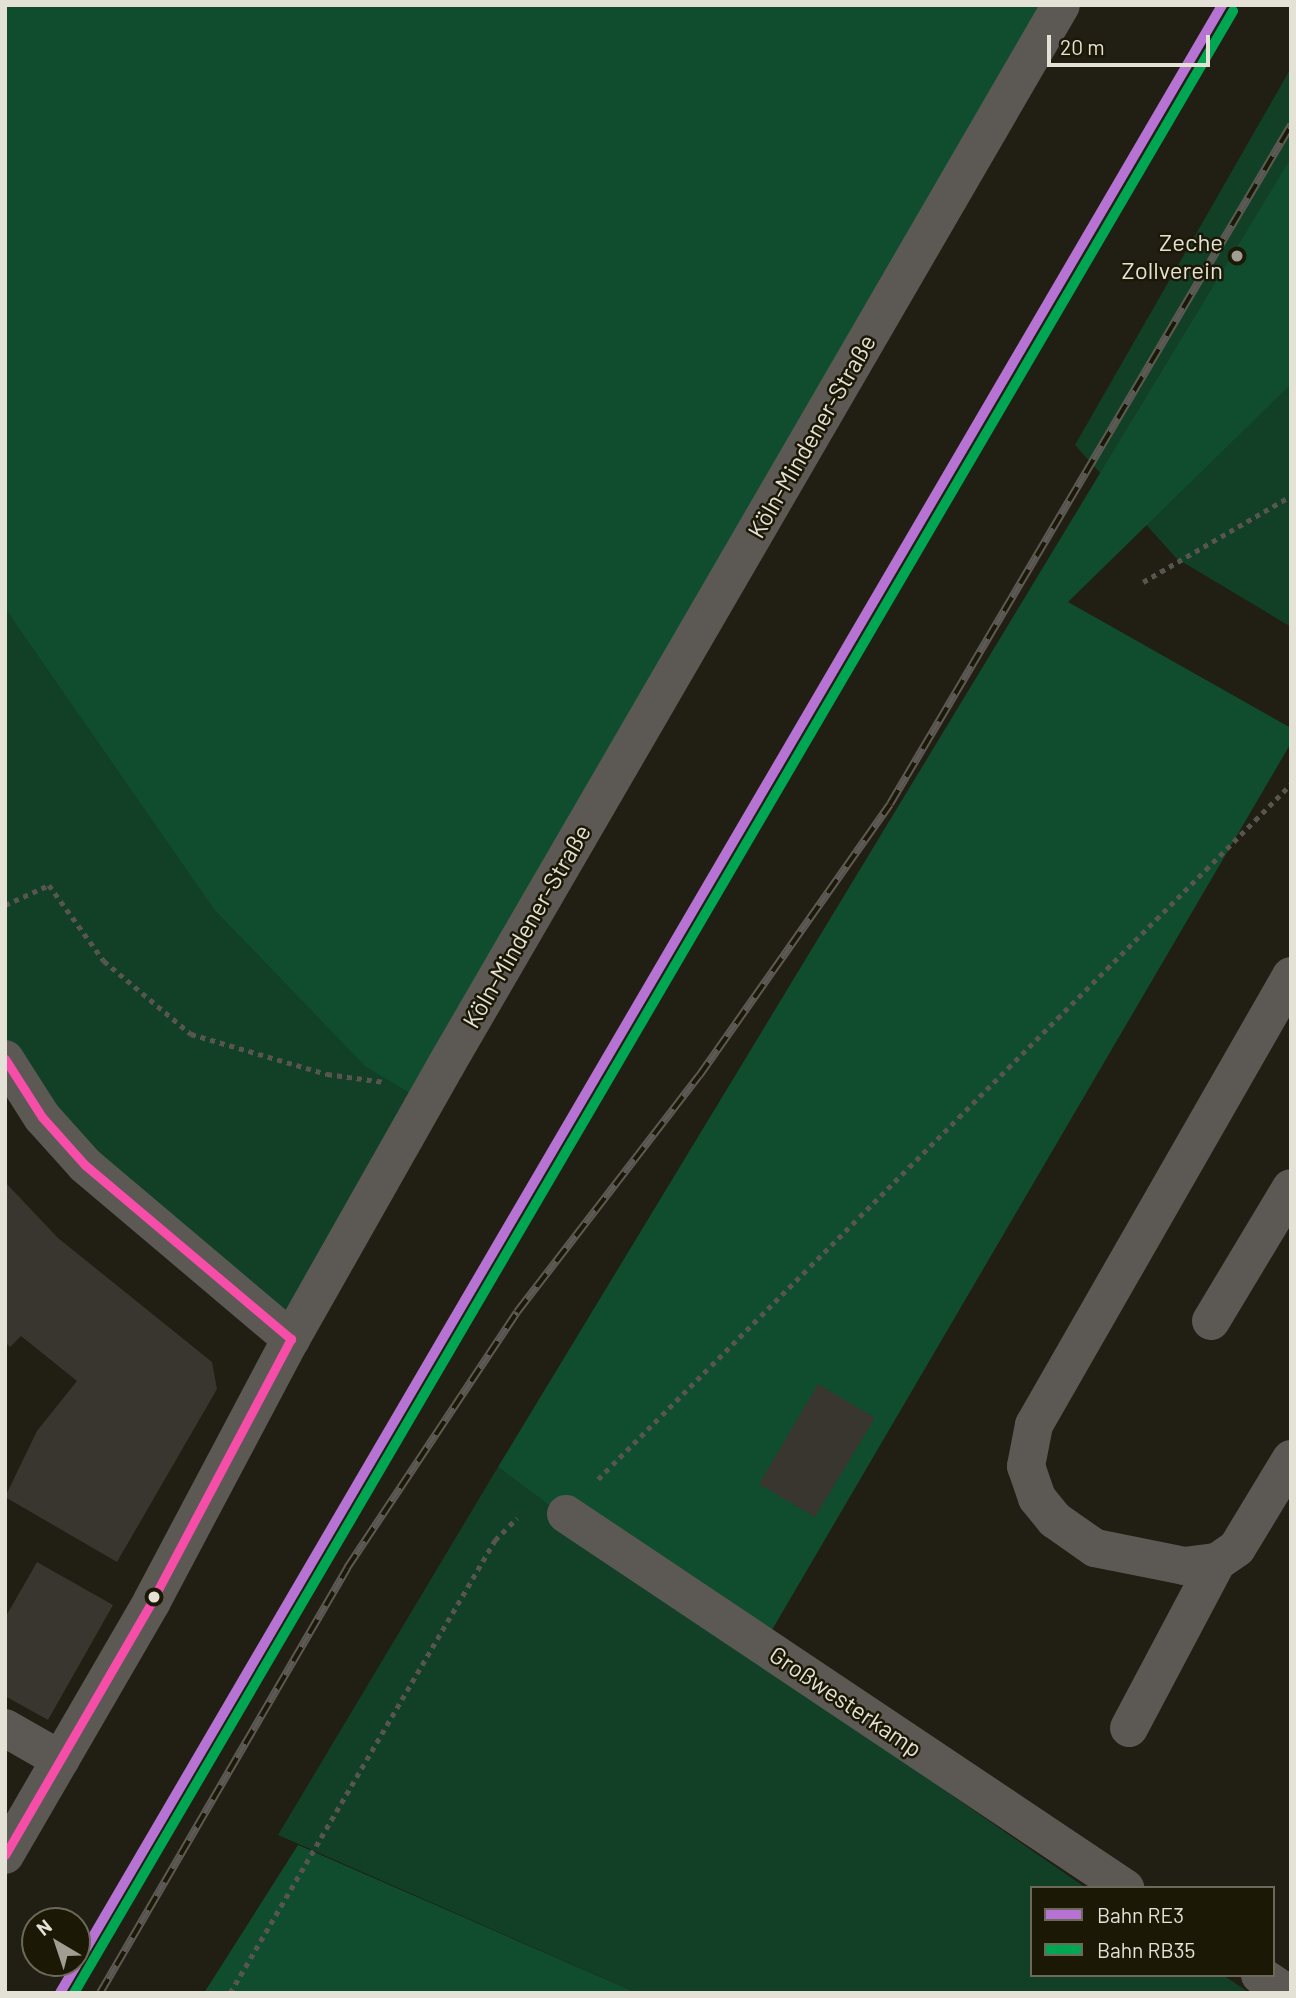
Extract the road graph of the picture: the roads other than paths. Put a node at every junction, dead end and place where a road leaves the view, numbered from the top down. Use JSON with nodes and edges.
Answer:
{"nodes":[{"id":1,"x":1061,"y":5,"type":"edge"},
{"id":2,"x":1291,"y":976,"type":"edge"},
{"id":3,"x":1279,"y":1025,"type":"edge"},
{"id":4,"x":5,"y":1059,"type":"edge"},
{"id":5,"x":1291,"y":1188,"type":"edge"},
{"id":6,"x":1211,"y":1321,"type":"dead end"},
{"id":7,"x":291,"y":1339,"type":"junction"},
{"id":8,"x":1291,"y":1459,"type":"edge"},
{"id":9,"x":566,"y":1514,"type":"road end"},
{"id":10,"x":1217,"y":1562,"type":"junction"},
{"id":11,"x":5,"y":1728,"type":"edge"},
{"id":12,"x":1129,"y":1728,"type":"dead end"},
{"id":13,"x":61,"y":1760,"type":"junction"},
{"id":14,"x":5,"y":1855,"type":"edge"},
{"id":15,"x":1122,"y":1886,"type":"edge"},
{"id":16,"x":1263,"y":1977,"type":"edge"},
{"id":17,"x":1286,"y":1993,"type":"edge"}],
"edges":[{"from":1,"to":7,"type":"street","name":"Köln-Mindener-Straße"},
{"from":2,"to":3,"type":"street"},
{"from":3,"to":10,"type":"street"},
{"from":4,"to":7,"type":"street"},
{"from":5,"to":6,"type":"street"},
{"from":7,"to":13,"type":"street","name":"Köln-Mindener-Straße"},
{"from":8,"to":10,"type":"street"},
{"from":9,"to":15,"type":"street","name":"Großwesterkamp"},
{"from":10,"to":12,"type":"street"},
{"from":11,"to":13,"type":"street"},
{"from":13,"to":14,"type":"street","name":"Köln-Mindener-Straße"},
{"from":16,"to":17,"type":"street"}]}
